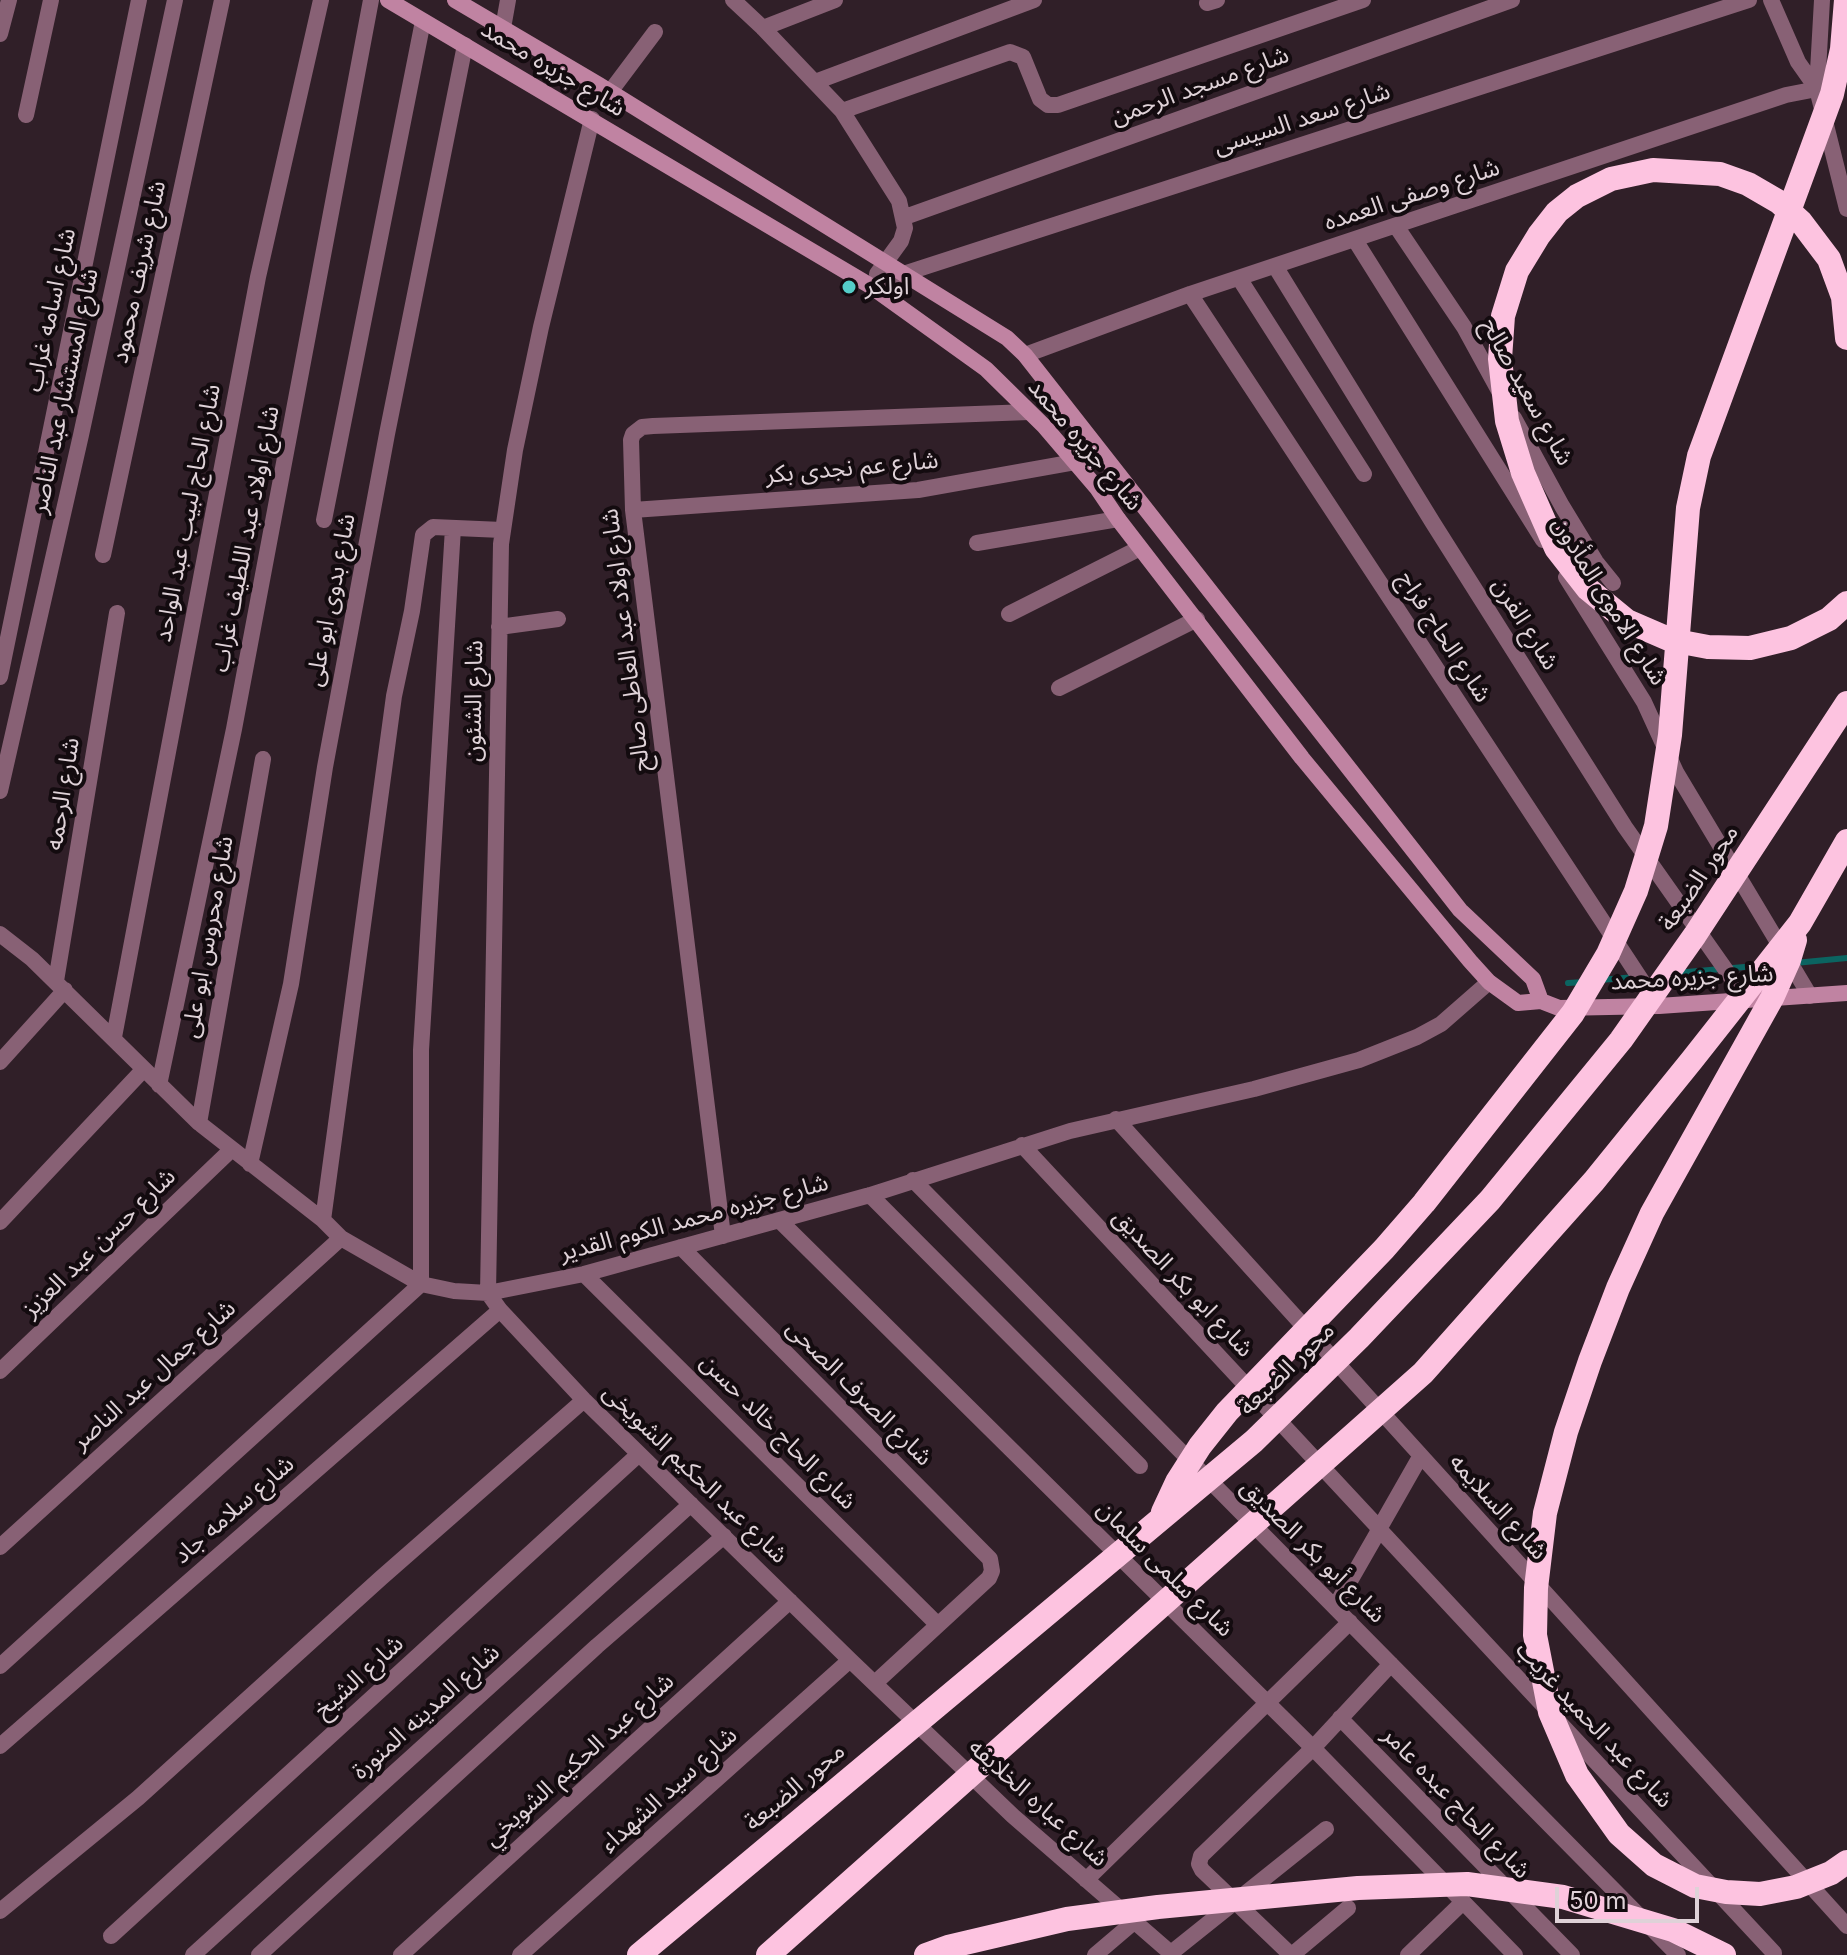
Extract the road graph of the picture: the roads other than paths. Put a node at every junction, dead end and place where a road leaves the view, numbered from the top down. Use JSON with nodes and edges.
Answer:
{"nodes":[{"id":1,"x":9,"y":0,"type":"edge"},
{"id":2,"x":51,"y":0,"type":"edge"},
{"id":3,"x":139,"y":0,"type":"edge"},
{"id":4,"x":175,"y":0,"type":"edge"},
{"id":5,"x":222,"y":0,"type":"edge"},
{"id":6,"x":321,"y":0,"type":"edge"},
{"id":7,"x":371,"y":0,"type":"edge"},
{"id":8,"x":388,"y":0,"type":"edge"},
{"id":9,"x":455,"y":0,"type":"edge"},
{"id":10,"x":508,"y":0,"type":"edge"},
{"id":11,"x":733,"y":0,"type":"edge"},
{"id":12,"x":835,"y":0,"type":"edge"},
{"id":13,"x":1034,"y":0,"type":"edge"},
{"id":14,"x":1363,"y":0,"type":"edge"},
{"id":15,"x":1512,"y":0,"type":"edge"},
{"id":16,"x":1749,"y":0,"type":"edge"},
{"id":17,"x":1771,"y":0,"type":"edge"},
{"id":18,"x":1822,"y":0,"type":"edge"},
{"id":19,"x":1846,"y":0,"type":"edge"},
{"id":20,"x":423,"y":21,"type":"junction"},
{"id":21,"x":503,"y":28,"type":"junction"},
{"id":22,"x":763,"y":28,"type":"junction"},
{"id":23,"x":655,"y":32,"type":"dead end"},
{"id":24,"x":0,"y":34,"type":"edge"},
{"id":25,"x":465,"y":45,"type":"junction"},
{"id":26,"x":815,"y":82,"type":"junction"},
{"id":27,"x":1817,"y":89,"type":"junction"},
{"id":28,"x":610,"y":92,"type":"junction"},
{"id":29,"x":842,"y":111,"type":"junction"},
{"id":30,"x":26,"y":115,"type":"dead end"},
{"id":31,"x":592,"y":119,"type":"junction"},
{"id":32,"x":1847,"y":209,"type":"edge"},
{"id":33,"x":905,"y":217,"type":"junction"},
{"id":34,"x":1396,"y":226,"type":"junction"},
{"id":35,"x":1355,"y":240,"type":"junction"},
{"id":36,"x":886,"y":262,"type":"junction"},
{"id":37,"x":1275,"y":266,"type":"junction"},
{"id":38,"x":905,"y":273,"type":"junction"},
{"id":39,"x":1239,"y":278,"type":"junction"},
{"id":40,"x":869,"y":285,"type":"junction"},
{"id":41,"x":1190,"y":294,"type":"junction"},
{"id":42,"x":1847,"y":338,"type":"edge"},
{"id":43,"x":1025,"y":355,"type":"junction"},
{"id":44,"x":1029,"y":412,"type":"junction"},
{"id":45,"x":1075,"y":462,"type":"junction"},
{"id":46,"x":1364,"y":474,"type":"dead end"},
{"id":47,"x":633,"y":510,"type":"junction"},
{"id":48,"x":1118,"y":519,"type":"junction"},
{"id":49,"x":324,"y":520,"type":"dead end"},
{"id":50,"x":453,"y":528,"type":"junction"},
{"id":51,"x":502,"y":530,"type":"junction"},
{"id":52,"x":977,"y":543,"type":"dead end"},
{"id":53,"x":1140,"y":548,"type":"junction"},
{"id":54,"x":103,"y":555,"type":"dead end"},
{"id":55,"x":1613,"y":583,"type":"dead end"},
{"id":56,"x":1847,"y":603,"type":"edge"},
{"id":57,"x":117,"y":613,"type":"dead end"},
{"id":58,"x":1009,"y":614,"type":"dead end"},
{"id":59,"x":558,"y":619,"type":"dead end"},
{"id":60,"x":1197,"y":619,"type":"junction"},
{"id":61,"x":499,"y":627,"type":"junction"},
{"id":62,"x":0,"y":677,"type":"edge"},
{"id":63,"x":1059,"y":688,"type":"dead end"},
{"id":64,"x":1847,"y":703,"type":"edge"},
{"id":65,"x":263,"y":759,"type":"dead end"},
{"id":66,"x":0,"y":791,"type":"edge"},
{"id":67,"x":1847,"y":841,"type":"edge"},
{"id":68,"x":1800,"y":923,"type":"junction"},
{"id":69,"x":0,"y":935,"type":"edge"},
{"id":70,"x":1489,"y":982,"type":"junction"},
{"id":71,"x":60,"y":986,"type":"junction"},
{"id":72,"x":1847,"y":993,"type":"edge"},
{"id":73,"x":1810,"y":996,"type":"junction"},
{"id":74,"x":1747,"y":1000,"type":"junction"},
{"id":75,"x":1541,"y":1001,"type":"junction"},
{"id":76,"x":1659,"y":1006,"type":"junction"},
{"id":77,"x":114,"y":1037,"type":"junction"},
{"id":78,"x":0,"y":1062,"type":"edge"},
{"id":79,"x":144,"y":1069,"type":"junction"},
{"id":80,"x":159,"y":1085,"type":"junction"},
{"id":81,"x":1116,"y":1119,"type":"junction"},
{"id":82,"x":199,"y":1123,"type":"junction"},
{"id":83,"x":1022,"y":1145,"type":"junction"},
{"id":84,"x":231,"y":1150,"type":"junction"},
{"id":85,"x":250,"y":1164,"type":"junction"},
{"id":86,"x":913,"y":1180,"type":"junction"},
{"id":87,"x":870,"y":1195,"type":"junction"},
{"id":88,"x":323,"y":1220,"type":"junction"},
{"id":89,"x":779,"y":1220,"type":"junction"},
{"id":90,"x":0,"y":1222,"type":"edge"},
{"id":91,"x":723,"y":1236,"type":"junction"},
{"id":92,"x":341,"y":1238,"type":"junction"},
{"id":93,"x":681,"y":1247,"type":"junction"},
{"id":94,"x":584,"y":1274,"type":"junction"},
{"id":95,"x":421,"y":1284,"type":"junction"},
{"id":96,"x":488,"y":1293,"type":"junction"},
{"id":97,"x":500,"y":1310,"type":"junction"},
{"id":98,"x":0,"y":1371,"type":"edge"},
{"id":99,"x":584,"y":1400,"type":"junction"},
{"id":100,"x":639,"y":1454,"type":"junction"},
{"id":101,"x":1420,"y":1457,"type":"junction"},
{"id":102,"x":1140,"y":1466,"type":"dead end"},
{"id":103,"x":691,"y":1504,"type":"junction"},
{"id":104,"x":1158,"y":1521,"type":"junction"},
{"id":105,"x":1379,"y":1529,"type":"junction"},
{"id":106,"x":724,"y":1536,"type":"junction"},
{"id":107,"x":0,"y":1547,"type":"edge"},
{"id":108,"x":790,"y":1601,"type":"junction"},
{"id":109,"x":1335,"y":1607,"type":"junction"},
{"id":110,"x":1350,"y":1622,"type":"junction"},
{"id":111,"x":938,"y":1625,"type":"junction"},
{"id":112,"x":850,"y":1660,"type":"junction"},
{"id":113,"x":1391,"y":1664,"type":"junction"},
{"id":114,"x":0,"y":1666,"type":"edge"},
{"id":115,"x":875,"y":1683,"type":"junction"},
{"id":116,"x":1267,"y":1703,"type":"junction"},
{"id":117,"x":1340,"y":1718,"type":"junction"},
{"id":118,"x":0,"y":1746,"type":"edge"},
{"id":119,"x":1313,"y":1748,"type":"junction"},
{"id":120,"x":1326,"y":1829,"type":"dead end"},
{"id":121,"x":1847,"y":1862,"type":"edge"},
{"id":122,"x":1086,"y":1880,"type":"junction"},
{"id":123,"x":1463,"y":1902,"type":"junction"},
{"id":124,"x":1234,"y":1903,"type":"junction"},
{"id":125,"x":1348,"y":1908,"type":"dead end"},
{"id":126,"x":0,"y":1911,"type":"edge"},
{"id":127,"x":1135,"y":1921,"type":"junction"},
{"id":128,"x":1847,"y":1926,"type":"edge"},
{"id":129,"x":111,"y":1936,"type":"dead end"},
{"id":130,"x":1774,"y":1953,"type":"edge"},
{"id":131,"x":1172,"y":1954,"type":"edge"},
{"id":132,"x":193,"y":1955,"type":"edge"},
{"id":133,"x":259,"y":1955,"type":"edge"},
{"id":134,"x":401,"y":1955,"type":"edge"},
{"id":135,"x":520,"y":1955,"type":"edge"},
{"id":136,"x":639,"y":1955,"type":"edge"},
{"id":137,"x":768,"y":1955,"type":"edge"},
{"id":138,"x":926,"y":1955,"type":"edge"},
{"id":139,"x":1095,"y":1955,"type":"edge"},
{"id":140,"x":1291,"y":1955,"type":"edge"},
{"id":141,"x":1408,"y":1955,"type":"edge"},
{"id":142,"x":1515,"y":1955,"type":"edge"},
{"id":143,"x":1572,"y":1955,"type":"edge"},
{"id":144,"x":1678,"y":1955,"type":"edge"},
{"id":145,"x":1724,"y":1955,"type":"edge"}],
"edges":[{"from":1,"to":24,"type":"street"},
{"from":2,"to":30,"type":"street"},
{"from":3,"to":62,"type":"street","name":"شارع اسامه غراب"},
{"from":4,"to":66,"type":"street","name":"شارع المستشار عبد الناصر"},
{"from":5,"to":54,"type":"street","name":"شارع شريف محمود"},
{"from":6,"to":77,"type":"street","name":"شارع الحاج لبيب عبد الواحد"},
{"from":7,"to":80,"type":"street","name":"شارع اولاد عبد اللطيف غراب"},
{"from":8,"to":20,"type":"main road","name":"شارع جزيره محمد"},
{"from":9,"to":21,"type":"main road","name":"شارع جزيره محمد"},
{"from":10,"to":21,"type":"street"},
{"from":11,"to":22,"type":"street"},
{"from":12,"to":22,"type":"street"},
{"from":13,"to":26,"type":"street"},
{"from":14,"to":29,"type":"street"},
{"from":15,"to":33,"type":"street","name":"شارع مسجد الرحمن"},
{"from":16,"to":38,"type":"street","name":"شارع سعد السيسى"},
{"from":17,"to":27,"type":"street"},
{"from":18,"to":27,"type":"street"},
{"from":19,"to":104,"type":"highway"},
{"from":20,"to":25,"type":"main road","name":"شارع جزيره محمد"},
{"from":20,"to":49,"type":"street","name":"شارع بدوى ابو على"},
{"from":21,"to":28,"type":"main road","name":"شارع جزيره محمد"},
{"from":22,"to":26,"type":"street"},
{"from":23,"to":28,"type":"street"},
{"from":25,"to":31,"type":"main road","name":"شارع جزيره محمد"},
{"from":25,"to":85,"type":"street","name":"شارع بدوى ابو على"},
{"from":26,"to":29,"type":"street"},
{"from":27,"to":32,"type":"street"},
{"from":27,"to":34,"type":"street","name":"شارع وصفى العمده"},
{"from":28,"to":36,"type":"main road","name":"شارع جزيره محمد"},
{"from":29,"to":33,"type":"street"},
{"from":31,"to":40,"type":"main road","name":"شارع جزيره محمد"},
{"from":31,"to":51,"type":"street","name":"شارع الشئون"},
{"from":33,"to":36,"type":"street"},
{"from":34,"to":35,"type":"street","name":"شارع وصفى العمده"},
{"from":34,"to":55,"type":"street","name":"شارع سعيد صالح"},
{"from":35,"to":37,"type":"street","name":"شارع وصفى العمده"},
{"from":35,"to":73,"type":"street","name":"شارع الاموى المأذون"},
{"from":36,"to":38,"type":"main road","name":"شارع جزيره محمد"},
{"from":36,"to":40,"type":"street"},
{"from":37,"to":39,"type":"street","name":"شارع وصفى العمده"},
{"from":37,"to":74,"type":"street","name":"شارع الفرن"},
{"from":38,"to":40,"type":"street","name":"شارع سعد السيسى"},
{"from":38,"to":43,"type":"main road","name":"شارع جزيره محمد"},
{"from":39,"to":41,"type":"street","name":"شارع وصفى العمده"},
{"from":39,"to":46,"type":"street"},
{"from":40,"to":44,"type":"main road","name":"شارع جزيره محمد"},
{"from":41,"to":43,"type":"street","name":"شارع وصفى العمده"},
{"from":41,"to":76,"type":"street","name":"شارع الحاج فراج"},
{"from":42,"to":56,"type":"highway"},
{"from":43,"to":75,"type":"main road","name":"شارع جزيره محمد"},
{"from":44,"to":45,"type":"main road","name":"شارع جزيره محمد"},
{"from":44,"to":47,"type":"street","name":"شارع اولاد عبد العاطى صالح"},
{"from":45,"to":47,"type":"street","name":"شارع عم نجدى بكر"},
{"from":45,"to":48,"type":"main road","name":"شارع جزيره محمد"},
{"from":47,"to":91,"type":"street","name":"شارع اولاد عبد العاطى صالح"},
{"from":48,"to":52,"type":"street"},
{"from":48,"to":53,"type":"main road","name":"شارع جزيره محمد"},
{"from":50,"to":51,"type":"street"},
{"from":50,"to":88,"type":"street"},
{"from":50,"to":95,"type":"street"},
{"from":51,"to":61,"type":"street","name":"شارع الشئون"},
{"from":53,"to":58,"type":"street"},
{"from":53,"to":60,"type":"main road","name":"شارع جزيره محمد"},
{"from":57,"to":71,"type":"street","name":"شارع الرحمه"},
{"from":59,"to":61,"type":"street"},
{"from":60,"to":63,"type":"street"},
{"from":60,"to":70,"type":"main road","name":"شارع جزيره محمد"},
{"from":61,"to":96,"type":"street","name":"شارع الشئون"},
{"from":64,"to":104,"type":"highway","name":"محور الضبعة"},
{"from":65,"to":82,"type":"street","name":"شارع محروس ابو على"},
{"from":67,"to":68,"type":"highway"},
{"from":68,"to":121,"type":"highway"},
{"from":68,"to":137,"type":"highway"},
{"from":69,"to":71,"type":"street","name":"شارع جزيره محمد الكوم القدير"},
{"from":70,"to":75,"type":"main road","name":"شارع جزيره محمد"},
{"from":70,"to":81,"type":"street","name":"شارع جزيره محمد الكوم القدير"},
{"from":71,"to":77,"type":"street","name":"شارع جزيره محمد الكوم القدير"},
{"from":71,"to":78,"type":"street"},
{"from":72,"to":73,"type":"main road","name":"شارع جزيره محمد"},
{"from":73,"to":74,"type":"main road","name":"شارع جزيره محمد"},
{"from":74,"to":76,"type":"main road","name":"شارع جزيره محمد"},
{"from":75,"to":76,"type":"main road","name":"شارع جزيره محمد"},
{"from":77,"to":79,"type":"street","name":"شارع جزيره محمد الكوم القدير"},
{"from":79,"to":80,"type":"street","name":"شارع جزيره محمد الكوم القدير"},
{"from":79,"to":90,"type":"street"},
{"from":80,"to":82,"type":"street","name":"شارع جزيره محمد الكوم القدير"},
{"from":81,"to":83,"type":"street","name":"شارع جزيره محمد الكوم القدير"},
{"from":81,"to":101,"type":"street","name":"شارع السلايمه"},
{"from":82,"to":84,"type":"street","name":"شارع جزيره محمد الكوم القدير"},
{"from":83,"to":86,"type":"street","name":"شارع جزيره محمد الكوم القدير"},
{"from":83,"to":105,"type":"street","name":"شارع ابو بكر الصديق"},
{"from":84,"to":85,"type":"street","name":"شارع جزيره محمد الكوم القدير"},
{"from":84,"to":98,"type":"street","name":"شارع حسن عبد العزيز"},
{"from":85,"to":88,"type":"street","name":"شارع جزيره محمد الكوم القدير"},
{"from":86,"to":87,"type":"street","name":"شارع جزيره محمد الكوم القدير"},
{"from":86,"to":109,"type":"street","name":"شارع أبو بكر الصديق"},
{"from":87,"to":89,"type":"street","name":"شارع جزيره محمد الكوم القدير"},
{"from":87,"to":102,"type":"street"},
{"from":88,"to":92,"type":"street","name":"شارع جزيره محمد الكوم القدير"},
{"from":89,"to":91,"type":"street","name":"شارع جزيره محمد الكوم القدير"},
{"from":89,"to":116,"type":"street","name":"شارع سلمى سلمان"},
{"from":91,"to":93,"type":"street","name":"شارع جزيره محمد الكوم القدير"},
{"from":92,"to":95,"type":"street","name":"شارع جزيره محمد الكوم القدير"},
{"from":92,"to":107,"type":"street","name":"شارع جمال عبد الناصر"},
{"from":93,"to":94,"type":"street","name":"شارع جزيره محمد الكوم القدير"},
{"from":93,"to":111,"type":"street","name":"شارع الصرف الصحى"},
{"from":94,"to":96,"type":"street","name":"شارع جزيره محمد الكوم القدير"},
{"from":94,"to":111,"type":"street","name":"شارع الحاج خالد حسن"},
{"from":95,"to":96,"type":"street","name":"شارع جزيره محمد الكوم القدير"},
{"from":95,"to":114,"type":"street"},
{"from":96,"to":97,"type":"street","name":"شارع عبد الحكيم الشويخى"},
{"from":97,"to":99,"type":"street","name":"شارع عبد الحكيم الشويخى"},
{"from":97,"to":118,"type":"street","name":"شارع سلامه جاد"},
{"from":99,"to":100,"type":"street","name":"شارع عبد الحكيم الشويخى"},
{"from":99,"to":126,"type":"street"},
{"from":100,"to":103,"type":"street","name":"شارع عبد الحكيم الشويخى"},
{"from":100,"to":129,"type":"street","name":"شارع الشيخ"},
{"from":101,"to":105,"type":"street"},
{"from":101,"to":128,"type":"street","name":"شارع السلايمه"},
{"from":103,"to":106,"type":"street","name":"شارع عبد الحكيم الشويخى"},
{"from":103,"to":132,"type":"street","name":"شارع المدينه المنورة"},
{"from":104,"to":136,"type":"highway","name":"محور الضبعة"},
{"from":105,"to":109,"type":"street"},
{"from":105,"to":130,"type":"street","name":"شارع عبد الحميد غريب"},
{"from":106,"to":108,"type":"street","name":"شارع عبد الحكيم الشويخى"},
{"from":106,"to":133,"type":"street"},
{"from":108,"to":112,"type":"street","name":"شارع عبد الحكيم الشويخى"},
{"from":108,"to":134,"type":"street","name":"شارع عبد الحكيم الشويخي"},
{"from":109,"to":110,"type":"street","name":"شارع أبو بكر الصديق"},
{"from":110,"to":113,"type":"street","name":"شارع أبو بكر الصديق"},
{"from":110,"to":116,"type":"street"},
{"from":111,"to":115,"type":"street"},
{"from":112,"to":115,"type":"street","name":"شارع عبد الحكيم الشويخى"},
{"from":112,"to":135,"type":"street","name":"شارع سيد الشهداء"},
{"from":113,"to":117,"type":"street"},
{"from":113,"to":144,"type":"street","name":"شارع أبو بكر الصديق"},
{"from":115,"to":122,"type":"street","name":"شارع عباره الخلايفه"},
{"from":116,"to":119,"type":"street","name":"شارع سلمى سلمان"},
{"from":116,"to":122,"type":"street"},
{"from":117,"to":119,"type":"street"},
{"from":117,"to":143,"type":"street","name":"شارع الحاج عبده عامر"},
{"from":119,"to":123,"type":"street","name":"شارع سلمى سلمان"},
{"from":119,"to":124,"type":"street"},
{"from":120,"to":124,"type":"street"},
{"from":122,"to":127,"type":"street","name":"شارع عباره الخلايفه"},
{"from":123,"to":141,"type":"street"},
{"from":123,"to":142,"type":"street","name":"شارع سلمى سلمان"},
{"from":124,"to":131,"type":"street"},
{"from":124,"to":140,"type":"street"},
{"from":125,"to":140,"type":"street"},
{"from":127,"to":131,"type":"street","name":"شارع عباره الخلايفه"},
{"from":127,"to":139,"type":"street"},
{"from":138,"to":145,"type":"highway"}]}
